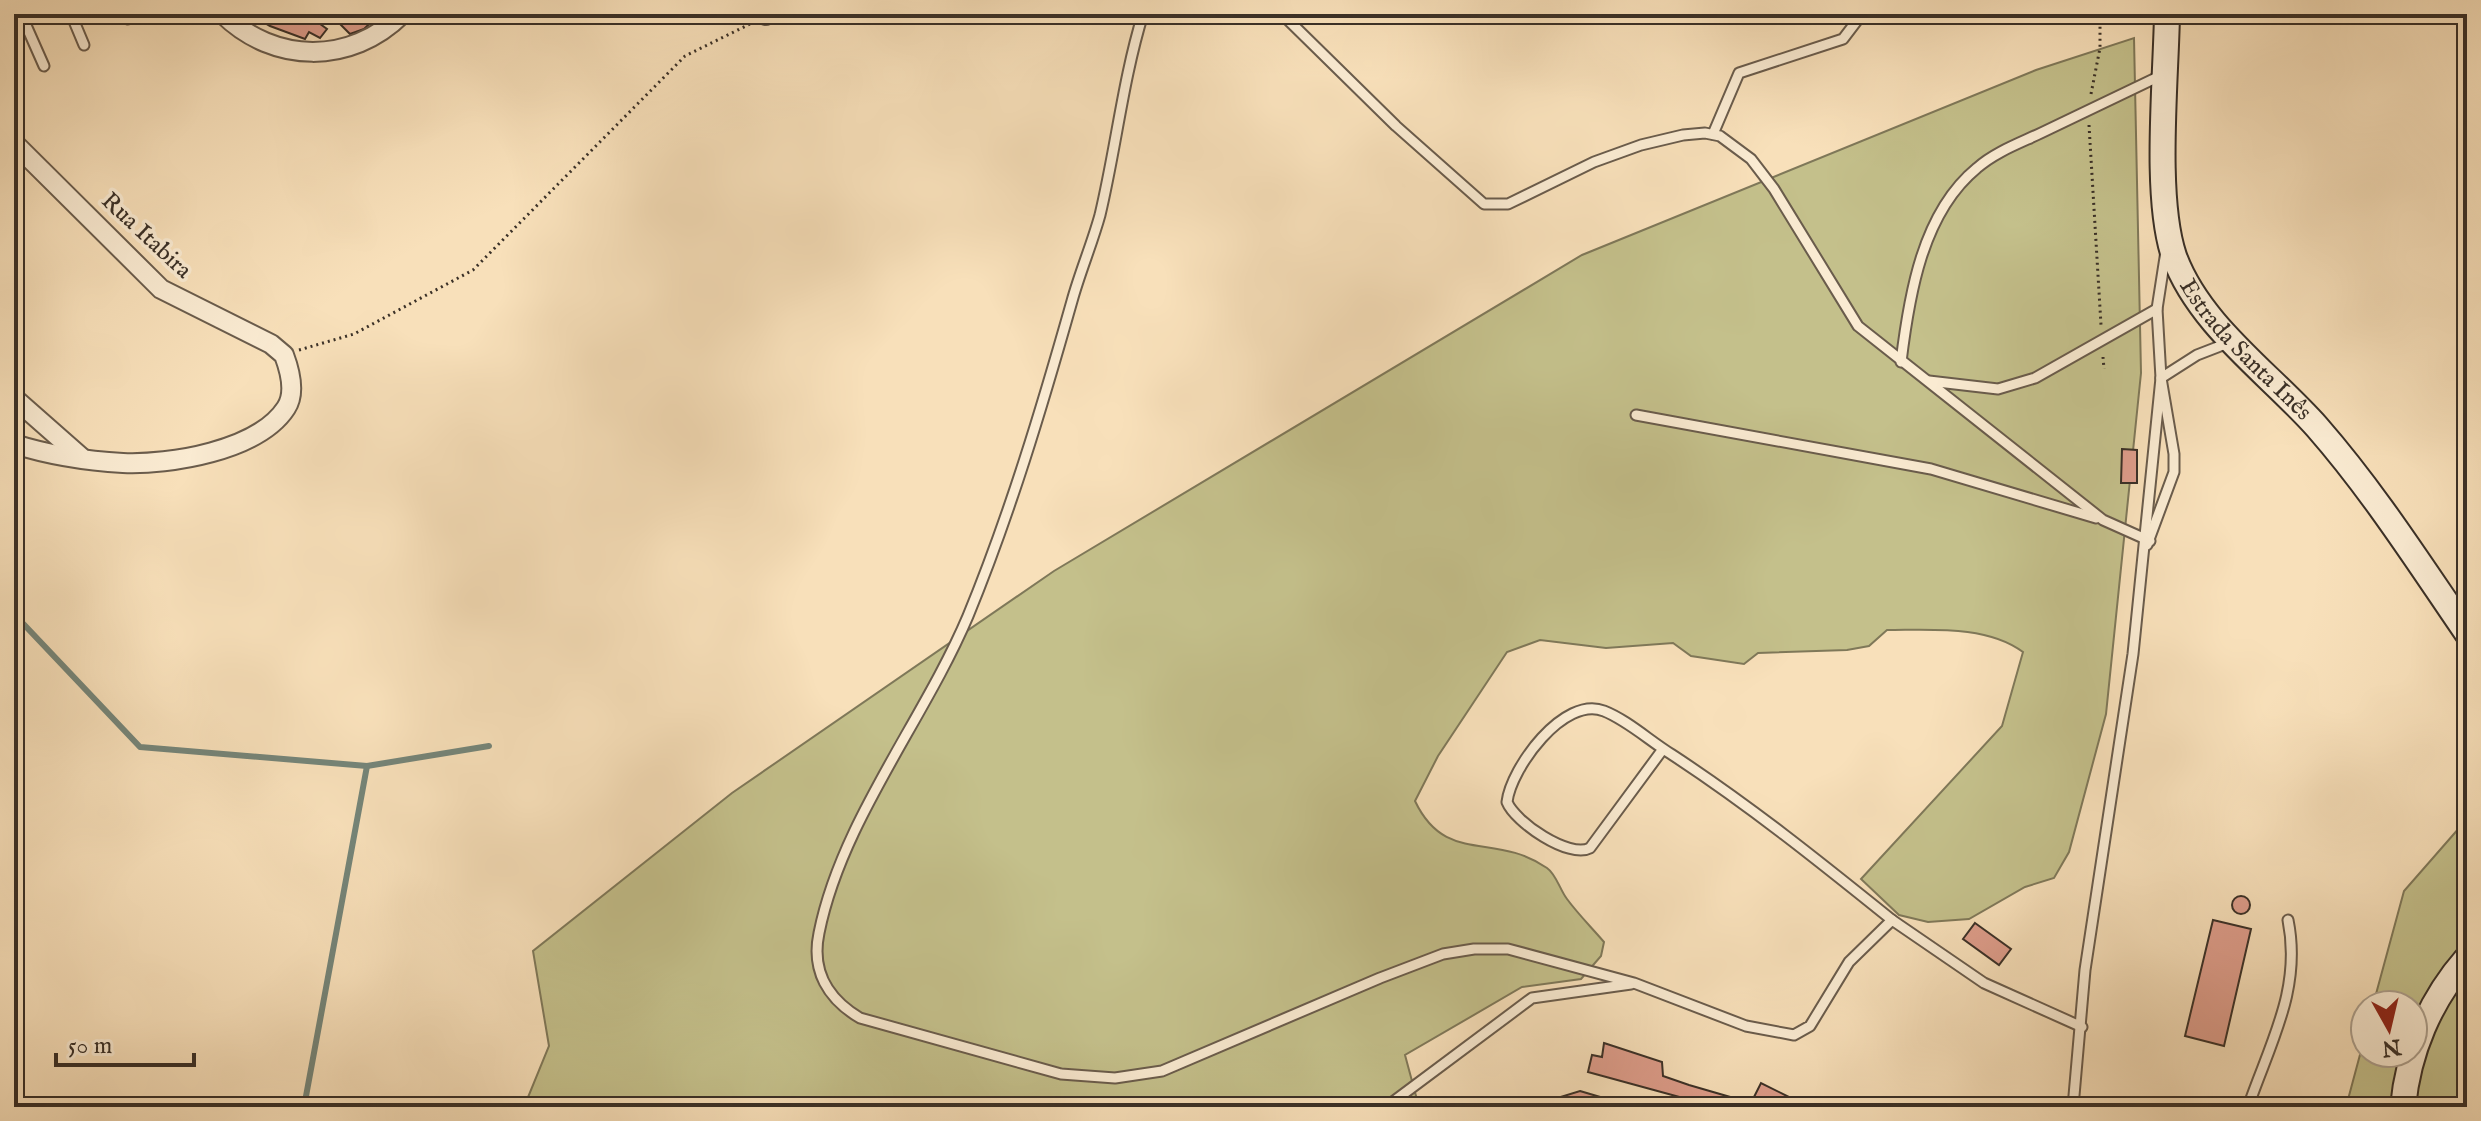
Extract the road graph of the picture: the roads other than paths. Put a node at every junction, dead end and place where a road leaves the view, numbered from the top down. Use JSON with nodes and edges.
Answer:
{"nodes":[{"id":1,"x":21,"y":14,"type":"edge"},
{"id":2,"x":71,"y":14,"type":"edge"},
{"id":3,"x":223,"y":14,"type":"edge"},
{"id":4,"x":402,"y":14,"type":"edge"},
{"id":5,"x":1143,"y":14,"type":"edge"},
{"id":6,"x":1282,"y":14,"type":"edge"},
{"id":7,"x":1862,"y":14,"type":"edge"},
{"id":8,"x":2167,"y":14,"type":"edge"},
{"id":9,"x":84,"y":45,"type":"dead end"},
{"id":10,"x":44,"y":66,"type":"dead end"},
{"id":11,"x":2166,"y":73,"type":"junction"},
{"id":12,"x":1713,"y":134,"type":"junction"},
{"id":13,"x":14,"y":143,"type":"edge"},
{"id":14,"x":2168,"y":233,"type":"junction"},
{"id":15,"x":2157,"y":309,"type":"junction"},
{"id":16,"x":2234,"y":341,"type":"junction"},
{"id":17,"x":1901,"y":362,"type":"junction"},
{"id":18,"x":2161,"y":378,"type":"junction"},
{"id":19,"x":1928,"y":381,"type":"junction"},
{"id":20,"x":14,"y":398,"type":"edge"},
{"id":21,"x":1636,"y":415,"type":"dead end"},
{"id":22,"x":14,"y":444,"type":"edge"},
{"id":23,"x":85,"y":460,"type":"junction"},
{"id":24,"x":2103,"y":520,"type":"junction"},
{"id":25,"x":2147,"y":542,"type":"junction"},
{"id":26,"x":2467,"y":633,"type":"edge"},
{"id":27,"x":1663,"y":749,"type":"junction"},
{"id":28,"x":1892,"y":920,"type":"junction"},
{"id":29,"x":2288,"y":920,"type":"dead end"},
{"id":30,"x":2467,"y":958,"type":"edge"},
{"id":31,"x":1634,"y":983,"type":"junction"},
{"id":32,"x":2082,"y":1027,"type":"junction"},
{"id":33,"x":1386,"y":1107,"type":"edge"},
{"id":34,"x":2073,"y":1107,"type":"edge"},
{"id":35,"x":2248,"y":1107,"type":"edge"},
{"id":36,"x":2403,"y":1107,"type":"edge"}],
"edges":[{"from":1,"to":10,"type":"lane"},
{"from":2,"to":9,"type":"lane"},
{"from":3,"to":4,"type":"street"},
{"from":5,"to":31,"type":"lane"},
{"from":6,"to":12,"type":"lane"},
{"from":7,"to":12,"type":"lane"},
{"from":8,"to":11,"type":"main road","name":"Estrada Santa Inês"},
{"from":11,"to":14,"type":"main road","name":"Estrada Santa Inês"},
{"from":11,"to":17,"type":"lane"},
{"from":12,"to":17,"type":"lane"},
{"from":13,"to":23,"type":"street","name":"Rua Itabira"},
{"from":14,"to":15,"type":"lane"},
{"from":14,"to":16,"type":"main road","name":"Estrada Santa Inês"},
{"from":15,"to":18,"type":"lane"},
{"from":15,"to":19,"type":"lane"},
{"from":16,"to":18,"type":"lane"},
{"from":16,"to":26,"type":"main road","name":"Estrada Santa Inês"},
{"from":17,"to":19,"type":"lane"},
{"from":18,"to":25,"type":"lane"},
{"from":18,"to":25,"type":"lane"},
{"from":19,"to":24,"type":"lane"},
{"from":20,"to":23,"type":"street"},
{"from":21,"to":24,"type":"lane"},
{"from":22,"to":23,"type":"street"},
{"from":24,"to":25,"type":"lane"},
{"from":25,"to":32,"type":"lane"},
{"from":27,"to":27,"type":"lane"},
{"from":27,"to":28,"type":"lane"},
{"from":28,"to":31,"type":"lane"},
{"from":28,"to":32,"type":"lane"},
{"from":29,"to":35,"type":"lane"},
{"from":30,"to":36,"type":"main road"},
{"from":31,"to":33,"type":"lane"},
{"from":32,"to":34,"type":"lane"}]}
